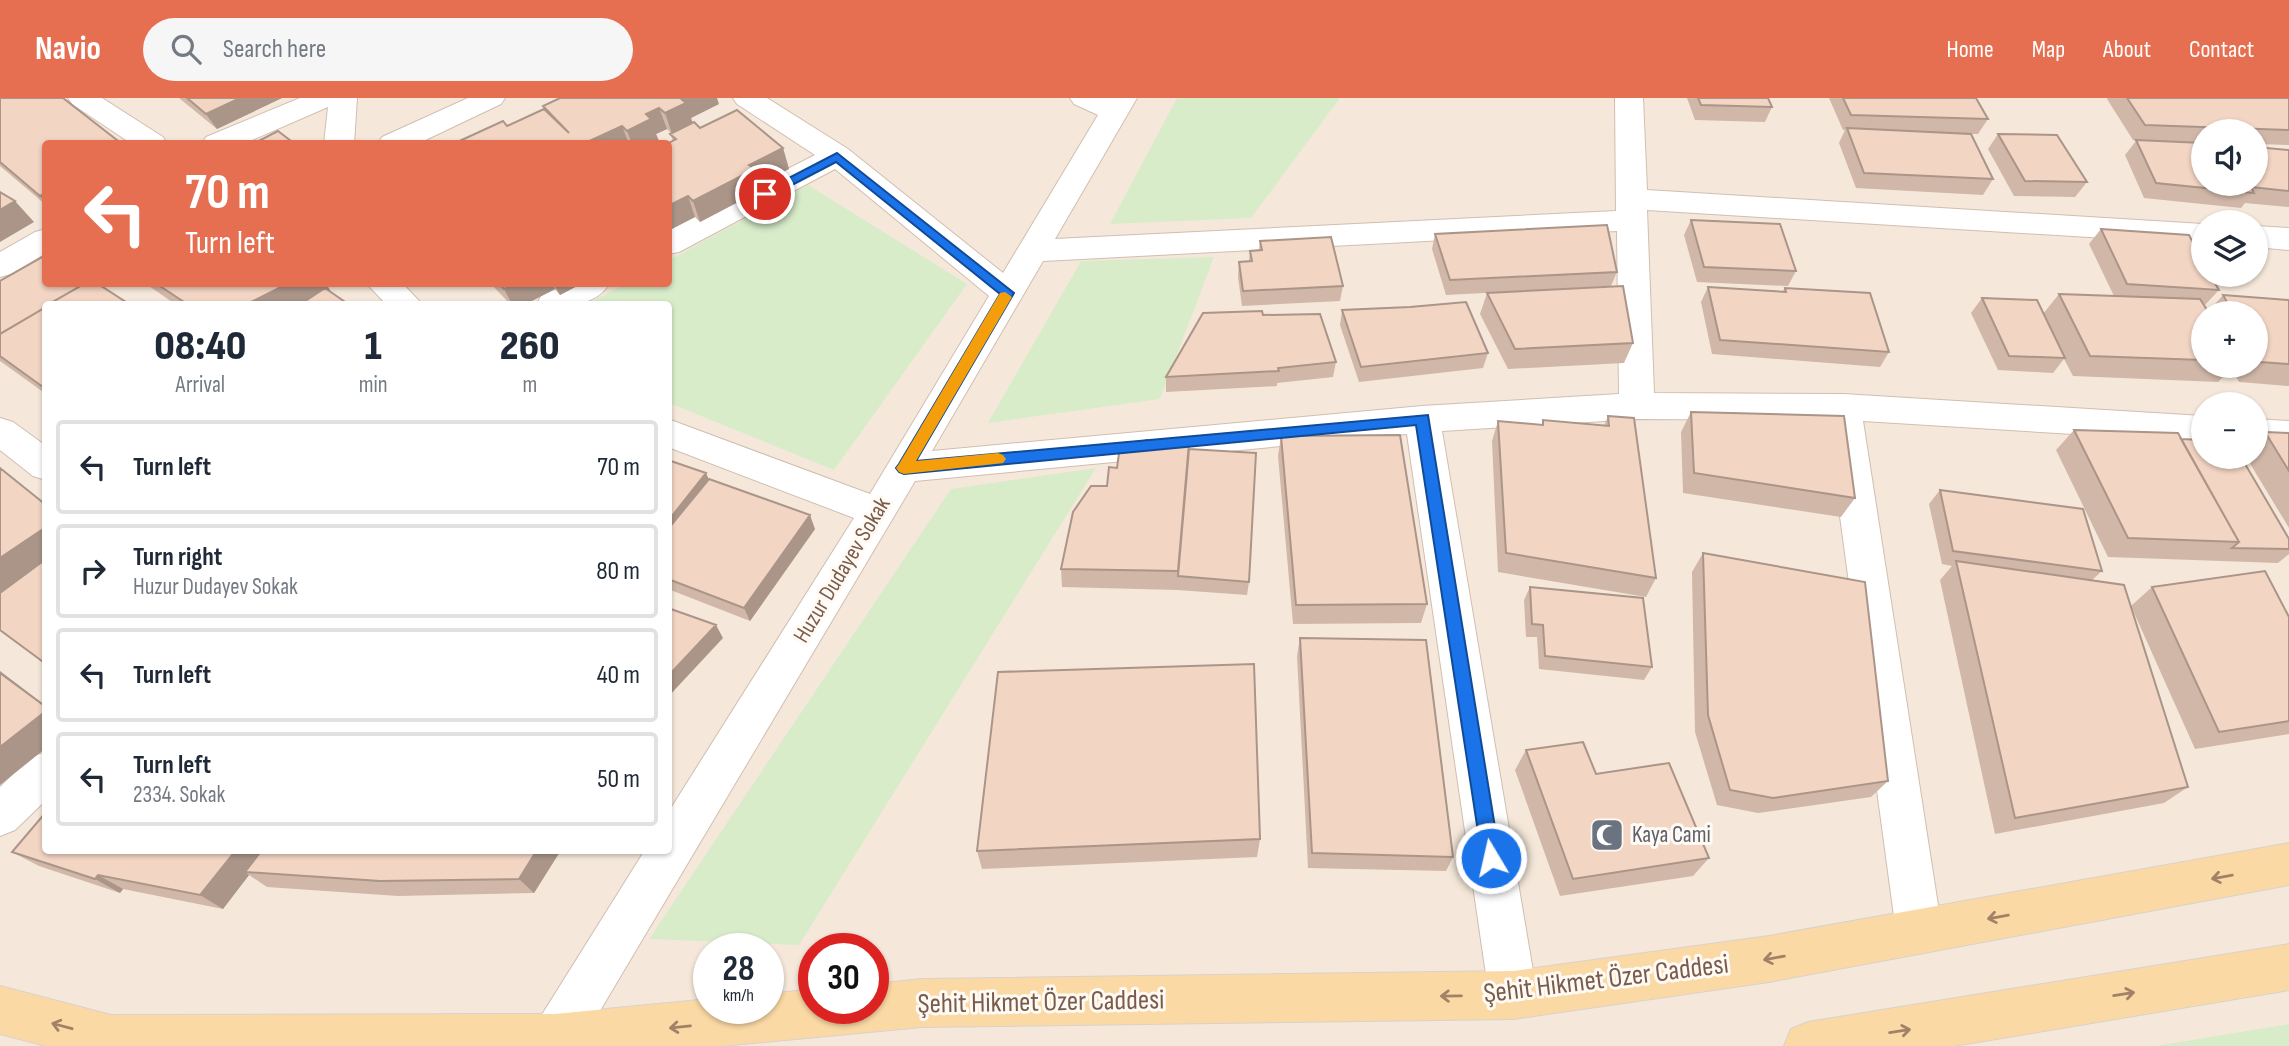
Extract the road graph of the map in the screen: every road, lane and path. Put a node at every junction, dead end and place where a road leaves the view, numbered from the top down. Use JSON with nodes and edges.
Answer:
{"nodes":[{"id":1,"x":82,"y":98,"type":"edge"},
{"id":2,"x":326,"y":98,"type":"edge"},
{"id":3,"x":344,"y":98,"type":"edge"},
{"id":4,"x":491,"y":98,"type":"edge"},
{"id":5,"x":747,"y":98,"type":"edge"},
{"id":6,"x":1629,"y":98,"type":"edge"},
{"id":7,"x":1107,"y":103,"type":"edge"},
{"id":8,"x":147,"y":140,"type":"edge"},
{"id":9,"x":226,"y":140,"type":"edge"},
{"id":10,"x":339,"y":140,"type":"edge"},
{"id":11,"x":401,"y":140,"type":"edge"},
{"id":12,"x":837,"y":156,"type":"junction"},
{"id":13,"x":1632,"y":210,"type":"junction"},
{"id":14,"x":2191,"y":233,"type":"edge"},
{"id":15,"x":2268,"y":238,"type":"edge"},
{"id":16,"x":2289,"y":239,"type":"edge"},
{"id":17,"x":42,"y":241,"type":"edge"},
{"id":18,"x":672,"y":242,"type":"edge"},
{"id":19,"x":1032,"y":251,"type":"junction"},
{"id":20,"x":0,"y":266,"type":"edge"},
{"id":21,"x":386,"y":287,"type":"edge"},
{"id":22,"x":587,"y":287,"type":"edge"},
{"id":23,"x":1007,"y":293,"type":"junction"},
{"id":24,"x":403,"y":301,"type":"edge"},
{"id":25,"x":559,"y":301,"type":"edge"},
{"id":26,"x":1637,"y":406,"type":"junction"},
{"id":27,"x":1843,"y":407,"type":"junction"},
{"id":28,"x":1422,"y":419,"type":"junction"},
{"id":29,"x":2191,"y":428,"type":"edge"},
{"id":30,"x":0,"y":431,"type":"edge"},
{"id":31,"x":2268,"y":433,"type":"edge"},
{"id":32,"x":672,"y":434,"type":"edge"},
{"id":33,"x":2289,"y":435,"type":"edge"},
{"id":34,"x":42,"y":463,"type":"edge"},
{"id":35,"x":904,"y":468,"type":"junction"},
{"id":36,"x":878,"y":512,"type":"junction"},
{"id":37,"x":42,"y":775,"type":"edge"},
{"id":38,"x":0,"y":816,"type":"edge"},
{"id":39,"x":672,"y":850,"type":"edge"},
{"id":40,"x":670,"y":854,"type":"edge"},
{"id":41,"x":2289,"y":864,"type":"edge"},
{"id":42,"x":1919,"y":931,"type":"junction"},
{"id":43,"x":2289,"y":967,"type":"edge"},
{"id":44,"x":1513,"y":995,"type":"junction"},
{"id":45,"x":889,"y":1006,"type":"edge"},
{"id":46,"x":0,"y":1010,"type":"edge"},
{"id":47,"x":798,"y":1016,"type":"edge"},
{"id":48,"x":555,"y":1042,"type":"edge"},
{"id":49,"x":1808,"y":1046,"type":"edge"}],
"edges":[{"from":1,"to":8,"type":"street"},
{"from":2,"to":9,"type":"street"},
{"from":3,"to":10,"type":"street"},
{"from":4,"to":11,"type":"street"},
{"from":5,"to":12,"type":"street"},
{"from":6,"to":13,"type":"street"},
{"from":7,"to":19,"type":"street","name":"Huzur Dudayev Sokak"},
{"from":12,"to":18,"type":"street"},
{"from":12,"to":23,"type":"street"},
{"from":13,"to":14,"type":"street"},
{"from":13,"to":19,"type":"street"},
{"from":13,"to":26,"type":"street"},
{"from":15,"to":16,"type":"street"},
{"from":17,"to":20,"type":"street"},
{"from":19,"to":23,"type":"street","name":"Huzur Dudayev Sokak"},
{"from":21,"to":24,"type":"street"},
{"from":22,"to":25,"type":"street"},
{"from":23,"to":35,"type":"street","name":"Huzur Dudayev Sokak"},
{"from":26,"to":27,"type":"street"},
{"from":26,"to":28,"type":"street"},
{"from":27,"to":29,"type":"street"},
{"from":27,"to":42,"type":"street"},
{"from":28,"to":35,"type":"street"},
{"from":28,"to":44,"type":"street"},
{"from":30,"to":34,"type":"street"},
{"from":31,"to":33,"type":"street"},
{"from":32,"to":36,"type":"street"},
{"from":35,"to":36,"type":"street","name":"Huzur Dudayev Sokak"},
{"from":36,"to":39,"type":"street","name":"Huzur Dudayev Sokak"},
{"from":37,"to":38,"type":"street"},
{"from":40,"to":48,"type":"street","name":"Huzur Dudayev Sokak"},
{"from":41,"to":42,"type":"main road","name":"Şehit Hikmet Özer Caddesi","one_way":true},
{"from":42,"to":44,"type":"main road","name":"Şehit Hikmet Özer Caddesi","one_way":true},
{"from":49,"to":43,"type":"main road","one_way":true},
{"from":44,"to":45,"type":"main road","name":"Şehit Hikmet Özer Caddesi","one_way":true},
{"from":48,"to":46,"type":"main road","name":"Şehit Hikmet Özer Caddesi","one_way":true},
{"from":47,"to":48,"type":"main road","name":"Şehit Hikmet Özer Caddesi","one_way":true}]}
